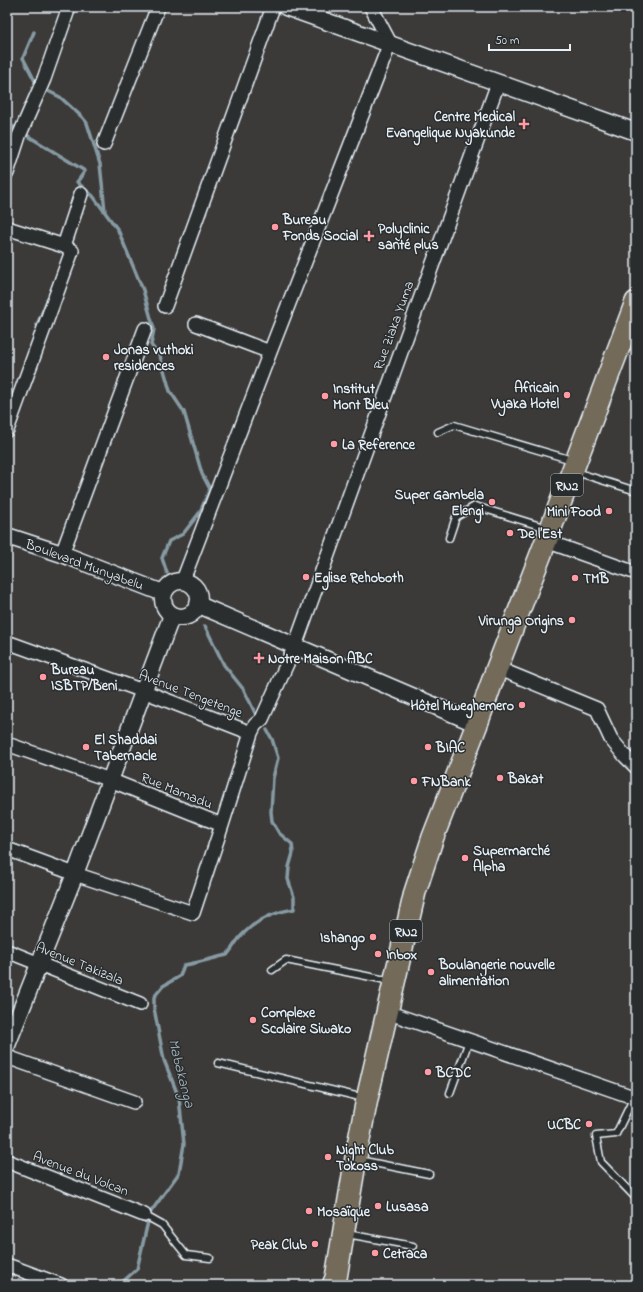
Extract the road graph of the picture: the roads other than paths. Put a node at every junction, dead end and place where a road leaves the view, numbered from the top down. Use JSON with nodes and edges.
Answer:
{"nodes":[{"id":1,"x":69,"y":7,"type":"edge"},
{"id":2,"x":158,"y":7,"type":"edge"},
{"id":3,"x":273,"y":7,"type":"edge"},
{"id":4,"x":286,"y":7,"type":"edge"},
{"id":5,"x":371,"y":7,"type":"edge"},
{"id":6,"x":390,"y":43,"type":"junction"},
{"id":7,"x":498,"y":83,"type":"junction"},
{"id":8,"x":636,"y":132,"type":"edge"},
{"id":9,"x":104,"y":144,"type":"dead end"},
{"id":10,"x":7,"y":173,"type":"edge"},
{"id":11,"x":81,"y":194,"type":"dead end"},
{"id":12,"x":7,"y":228,"type":"edge"},
{"id":13,"x":64,"y":246,"type":"junction"},
{"id":14,"x":636,"y":302,"type":"edge"},
{"id":15,"x":165,"y":306,"type":"dead end"},
{"id":16,"x":196,"y":324,"type":"dead end"},
{"id":17,"x":145,"y":328,"type":"dead end"},
{"id":18,"x":270,"y":352,"type":"junction"},
{"id":19,"x":7,"y":430,"type":"edge"},
{"id":20,"x":438,"y":432,"type":"dead end"},
{"id":21,"x":574,"y":466,"type":"junction"},
{"id":22,"x":636,"y":491,"type":"edge"},
{"id":23,"x":548,"y":535,"type":"junction"},
{"id":24,"x":7,"y":536,"type":"edge"},
{"id":25,"x":449,"y":538,"type":"dead end"},
{"id":26,"x":62,"y":554,"type":"junction"},
{"id":27,"x":636,"y":573,"type":"edge"},
{"id":28,"x":183,"y":580,"type":"junction"},
{"id":29,"x":163,"y":593,"type":"junction"},
{"id":30,"x":199,"y":604,"type":"junction"},
{"id":31,"x":172,"y":615,"type":"junction"},
{"id":32,"x":7,"y":642,"type":"edge"},
{"id":33,"x":295,"y":646,"type":"junction"},
{"id":34,"x":497,"y":668,"type":"junction"},
{"id":35,"x":143,"y":691,"type":"junction"},
{"id":36,"x":477,"y":724,"type":"junction"},
{"id":37,"x":256,"y":726,"type":"junction"},
{"id":38,"x":7,"y":744,"type":"edge"},
{"id":39,"x":636,"y":767,"type":"edge"},
{"id":40,"x":110,"y":780,"type":"junction"},
{"id":41,"x":222,"y":825,"type":"junction"},
{"id":42,"x":7,"y":849,"type":"edge"},
{"id":43,"x":75,"y":874,"type":"junction"},
{"id":44,"x":7,"y":951,"type":"edge"},
{"id":45,"x":39,"y":964,"type":"junction"},
{"id":46,"x":272,"y":970,"type":"dead end"},
{"id":47,"x":394,"y":982,"type":"junction"},
{"id":48,"x":140,"y":1004,"type":"dead end"},
{"id":49,"x":387,"y":1012,"type":"junction"},
{"id":50,"x":469,"y":1040,"type":"junction"},
{"id":51,"x":7,"y":1045,"type":"edge"},
{"id":52,"x":7,"y":1057,"type":"edge"},
{"id":53,"x":218,"y":1063,"type":"dead end"},
{"id":54,"x":450,"y":1093,"type":"dead end"},
{"id":55,"x":635,"y":1098,"type":"edge"},
{"id":56,"x":367,"y":1099,"type":"junction"},
{"id":57,"x":134,"y":1102,"type":"dead end"},
{"id":58,"x":356,"y":1159,"type":"junction"},
{"id":59,"x":7,"y":1161,"type":"edge"},
{"id":60,"x":429,"y":1174,"type":"dead end"},
{"id":61,"x":635,"y":1197,"type":"edge"},
{"id":62,"x":149,"y":1217,"type":"joint"},
{"id":63,"x":343,"y":1233,"type":"junction"},
{"id":64,"x":413,"y":1246,"type":"dead end"},
{"id":65,"x":210,"y":1258,"type":"dead end"},
{"id":66,"x":7,"y":1265,"type":"edge"},
{"id":67,"x":61,"y":1285,"type":"edge"},
{"id":68,"x":334,"y":1285,"type":"edge"}],
"edges":[{"from":1,"to":10,"type":"street"},
{"from":2,"to":9,"type":"street"},
{"from":3,"to":15,"type":"street"},
{"from":4,"to":6,"type":"street"},
{"from":5,"to":6,"type":"street"},
{"from":6,"to":7,"type":"street"},
{"from":6,"to":18,"type":"street"},
{"from":7,"to":8,"type":"street"},
{"from":7,"to":33,"type":"street","name":"Rue Ziaka Yuma"},
{"from":11,"to":13,"type":"street"},
{"from":12,"to":13,"type":"street"},
{"from":13,"to":19,"type":"street"},
{"from":14,"to":21,"type":"highway","number":"RN2"},
{"from":16,"to":18,"type":"street"},
{"from":17,"to":26,"type":"street"},
{"from":18,"to":28,"type":"street"},
{"from":20,"to":21,"type":"lane"},
{"from":21,"to":22,"type":"lane"},
{"from":21,"to":23,"type":"highway","number":"RN2"},
{"from":23,"to":25,"type":"lane"},
{"from":23,"to":27,"type":"street"},
{"from":23,"to":34,"type":"highway","number":"RN2"},
{"from":24,"to":26,"type":"street","name":"Boulevard Munyabelu"},
{"from":26,"to":29,"type":"street","name":"Boulevard Munyabelu"},
{"from":28,"to":29,"type":"street"},
{"from":28,"to":30,"type":"street"},
{"from":29,"to":31,"type":"street"},
{"from":30,"to":31,"type":"street"},
{"from":30,"to":33,"type":"street"},
{"from":31,"to":35,"type":"street"},
{"from":32,"to":35,"type":"street","name":"Avenue Tengetenge"},
{"from":33,"to":36,"type":"street"},
{"from":33,"to":37,"type":"street","name":"Rue Ziaka Yuma"},
{"from":34,"to":36,"type":"highway","number":"RN2"},
{"from":34,"to":39,"type":"street"},
{"from":35,"to":37,"type":"street","name":"Avenue Tengetenge"},
{"from":35,"to":40,"type":"street"},
{"from":36,"to":47,"type":"highway","number":"RN2"},
{"from":37,"to":41,"type":"street","name":"Rue Ziaka Yuma"},
{"from":38,"to":40,"type":"street","name":"Rue Mamadu"},
{"from":40,"to":41,"type":"street","name":"Rue Mamadu"},
{"from":40,"to":43,"type":"street"},
{"from":41,"to":43,"type":"street","name":"Rue Ziaka Yuma"},
{"from":42,"to":43,"type":"street"},
{"from":43,"to":45,"type":"street"},
{"from":44,"to":45,"type":"street","name":"Avenue Takizala"},
{"from":45,"to":48,"type":"street","name":"Avenue Takizala"},
{"from":45,"to":51,"type":"street"},
{"from":46,"to":47,"type":"lane"},
{"from":47,"to":49,"type":"highway","number":"RN2"},
{"from":49,"to":50,"type":"street"},
{"from":49,"to":56,"type":"highway","number":"RN2"},
{"from":50,"to":54,"type":"lane"},
{"from":50,"to":55,"type":"street"},
{"from":52,"to":57,"type":"street"},
{"from":53,"to":56,"type":"lane"},
{"from":55,"to":61,"type":"lane"},
{"from":56,"to":58,"type":"highway","number":"RN2"},
{"from":58,"to":60,"type":"lane"},
{"from":58,"to":63,"type":"highway","number":"RN2"},
{"from":59,"to":62,"type":"street","name":"Avenue du Volcan"},
{"from":62,"to":65,"type":"lane"},
{"from":63,"to":64,"type":"lane"},
{"from":63,"to":68,"type":"highway","number":"RN2"},
{"from":66,"to":67,"type":"street"}]}
